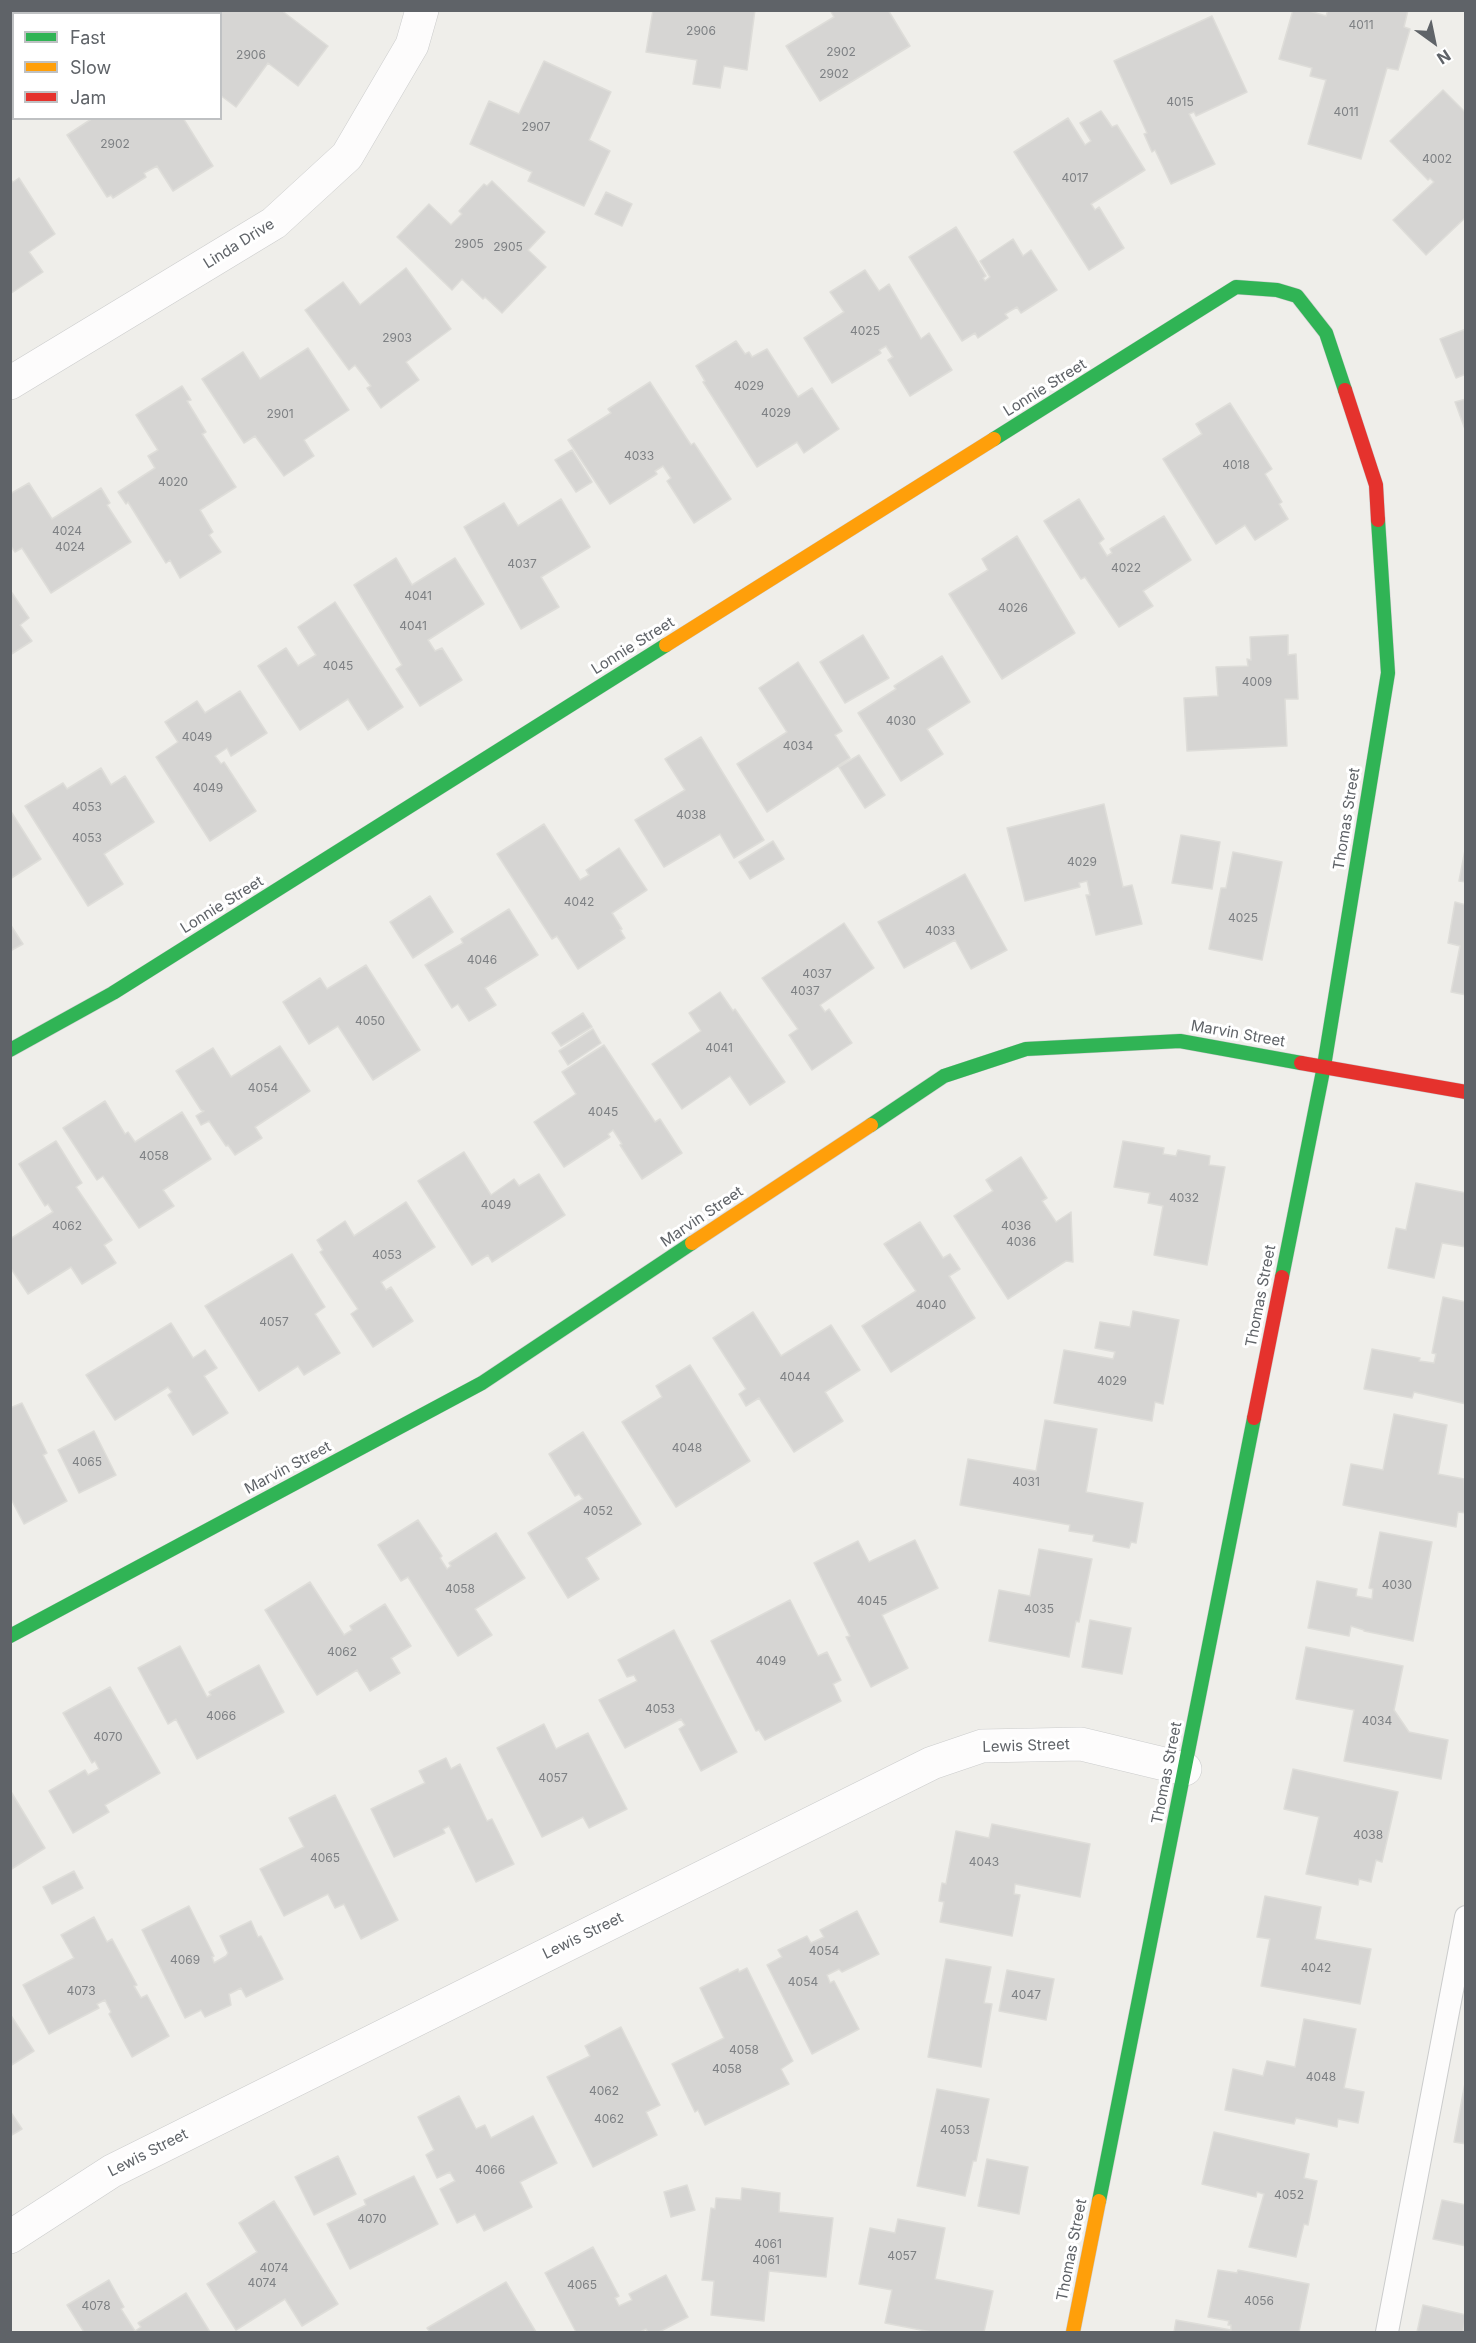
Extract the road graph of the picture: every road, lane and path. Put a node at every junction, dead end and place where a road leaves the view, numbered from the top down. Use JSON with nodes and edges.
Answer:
{"nodes":[{"id":1,"x":422,"y":10,"type":"edge"},
{"id":2,"x":1277,"y":290,"type":"joint"},
{"id":3,"x":10,"y":383,"type":"edge"},
{"id":4,"x":10,"y":1050,"type":"edge"},
{"id":5,"x":1324,"y":1066,"type":"junction"},
{"id":6,"x":1466,"y":1092,"type":"edge"},
{"id":7,"x":10,"y":1636,"type":"edge"},
{"id":8,"x":1185,"y":1769,"type":"junction"},
{"id":9,"x":1466,"y":1917,"type":"edge"},
{"id":10,"x":10,"y":2237,"type":"edge"},
{"id":11,"x":1073,"y":2332,"type":"edge"},
{"id":12,"x":1387,"y":2332,"type":"edge"}],
"edges":[{"from":1,"to":3,"type":"street","name":"Linda Drive"},
{"from":2,"to":4,"type":"street","name":"Lonnie Street"},
{"from":2,"to":5,"type":"street","name":"Thomas Street"},
{"from":5,"to":6,"type":"street","name":"Marvin Street"},
{"from":5,"to":7,"type":"street","name":"Marvin Street"},
{"from":5,"to":8,"type":"street","name":"Thomas Street"},
{"from":8,"to":10,"type":"street","name":"Lewis Street"},
{"from":8,"to":11,"type":"street","name":"Thomas Street"},
{"from":9,"to":12,"type":"lane"}]}
